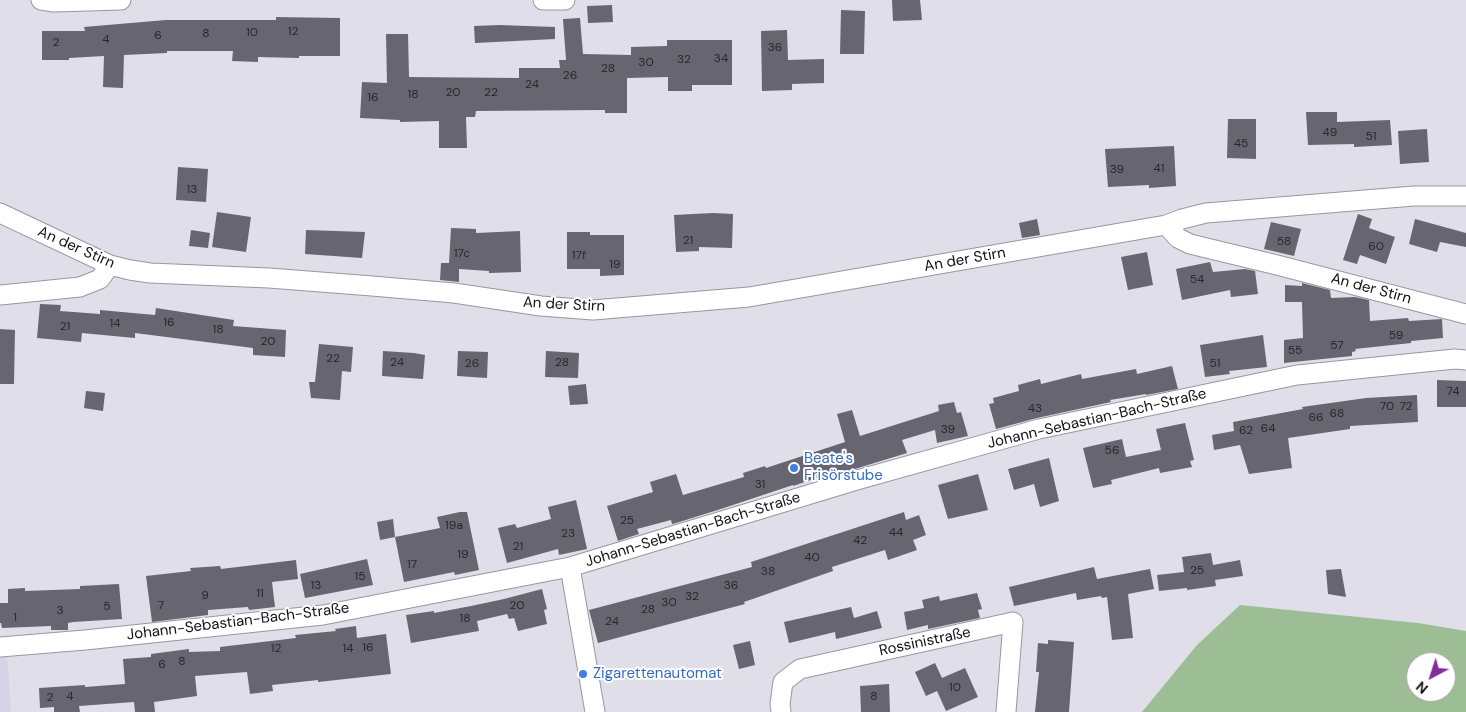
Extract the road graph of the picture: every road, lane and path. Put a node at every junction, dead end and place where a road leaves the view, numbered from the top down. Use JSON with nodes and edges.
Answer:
{"nodes":[{"id":1,"x":41,"y":0,"type":"edge"},
{"id":2,"x":121,"y":0,"type":"edge"},
{"id":3,"x":543,"y":0,"type":"edge"},
{"id":4,"x":565,"y":0,"type":"edge"},
{"id":5,"x":1466,"y":196,"type":"edge"},
{"id":6,"x":0,"y":213,"type":"edge"},
{"id":7,"x":1166,"y":225,"type":"junction"},
{"id":8,"x":110,"y":265,"type":"junction"},
{"id":9,"x":0,"y":295,"type":"edge"},
{"id":10,"x":1466,"y":314,"type":"edge"},
{"id":11,"x":1466,"y":360,"type":"edge"},
{"id":12,"x":570,"y":567,"type":"junction"},
{"id":13,"x":0,"y":647,"type":"edge"},
{"id":14,"x":595,"y":712,"type":"edge"},
{"id":15,"x":781,"y":712,"type":"edge"},
{"id":16,"x":1006,"y":712,"type":"edge"}],
"edges":[{"from":1,"to":2,"type":"street"},
{"from":3,"to":4,"type":"street"},
{"from":5,"to":7,"type":"street","name":"An der Stirn"},
{"from":6,"to":8,"type":"street","name":"An der Stirn"},
{"from":7,"to":8,"type":"street","name":"An der Stirn"},
{"from":7,"to":10,"type":"street","name":"An der Stirn"},
{"from":8,"to":9,"type":"street"},
{"from":11,"to":12,"type":"street","name":"Johann-Sebastian-Bach-Straße"},
{"from":12,"to":13,"type":"street","name":"Johann-Sebastian-Bach-Straße"},
{"from":12,"to":14,"type":"street"},
{"from":15,"to":16,"type":"street","name":"Rossinistraße"}]}
